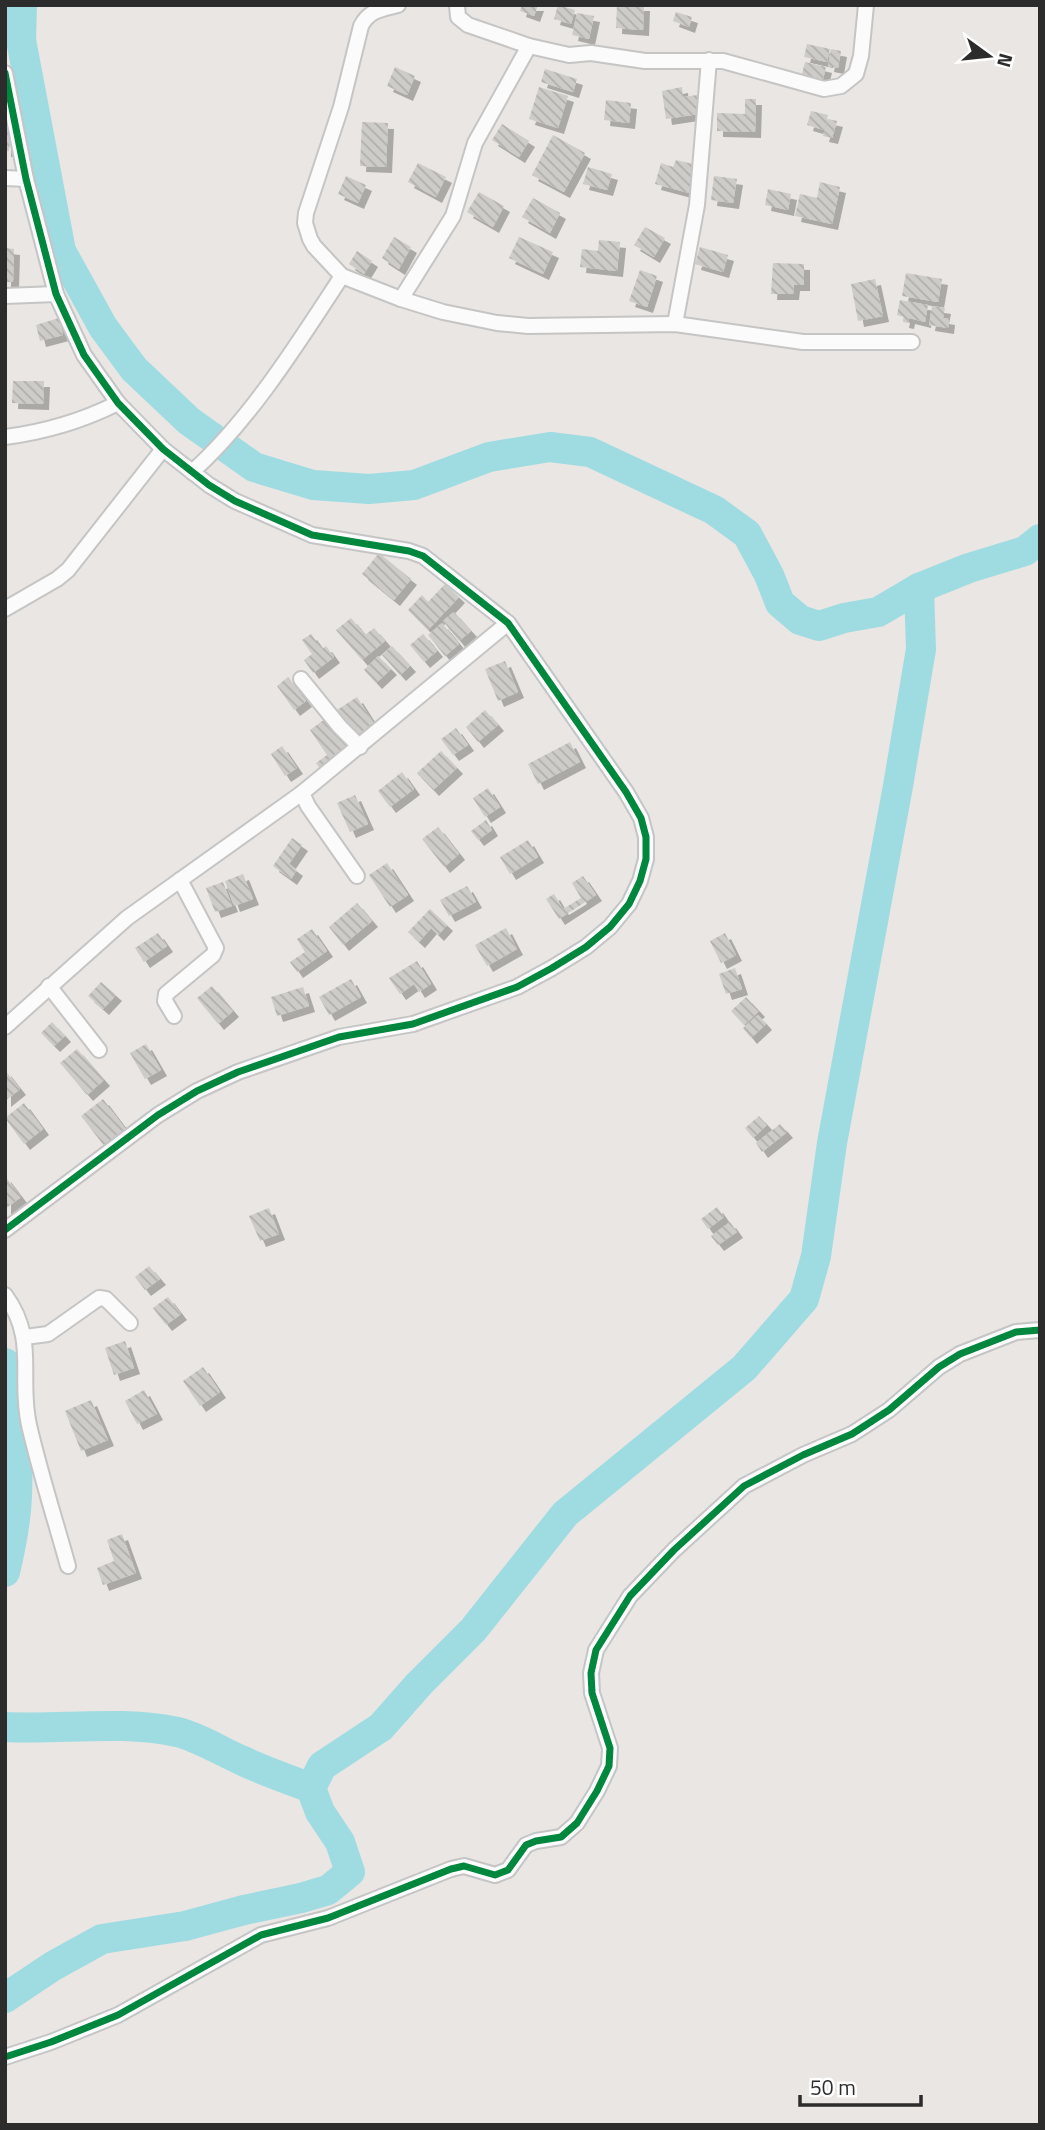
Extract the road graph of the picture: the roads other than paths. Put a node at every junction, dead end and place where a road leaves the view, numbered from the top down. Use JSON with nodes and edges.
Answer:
{"nodes":[{"id":1,"x":398,"y":5,"type":"edge"},
{"id":2,"x":457,"y":5,"type":"edge"},
{"id":3,"x":866,"y":5,"type":"edge"},
{"id":4,"x":529,"y":46,"type":"junction"},
{"id":5,"x":709,"y":60,"type":"junction"},
{"id":6,"x":5,"y":73,"type":"edge"},
{"id":7,"x":5,"y":178,"type":"edge"},
{"id":8,"x":26,"y":179,"type":"junction"},
{"id":9,"x":342,"y":276,"type":"junction"},
{"id":10,"x":56,"y":294,"type":"junction"},
{"id":11,"x":5,"y":296,"type":"edge"},
{"id":12,"x":401,"y":299,"type":"junction"},
{"id":13,"x":675,"y":324,"type":"junction"},
{"id":14,"x":912,"y":342,"type":"dead end"},
{"id":15,"x":118,"y":403,"type":"junction"},
{"id":16,"x":5,"y":437,"type":"edge"},
{"id":17,"x":163,"y":449,"type":"junction"},
{"id":18,"x":192,"y":472,"type":"junction"},
{"id":19,"x":5,"y":609,"type":"edge"},
{"id":20,"x":508,"y":623,"type":"junction"},
{"id":21,"x":301,"y":679,"type":"dead end"},
{"id":22,"x":360,"y":747,"type":"junction"},
{"id":23,"x":302,"y":793,"type":"junction"},
{"id":24,"x":357,"y":876,"type":"dead end"},
{"id":25,"x":180,"y":880,"type":"junction"},
{"id":26,"x":49,"y":986,"type":"junction"},
{"id":27,"x":174,"y":1016,"type":"dead end"},
{"id":28,"x":5,"y":1027,"type":"edge"},
{"id":29,"x":99,"y":1050,"type":"dead end"},
{"id":30,"x":5,"y":1230,"type":"edge"},
{"id":31,"x":5,"y":1295,"type":"edge"},
{"id":32,"x":130,"y":1323,"type":"dead end"},
{"id":33,"x":1040,"y":1330,"type":"edge"},
{"id":34,"x":25,"y":1337,"type":"junction"},
{"id":35,"x":68,"y":1566,"type":"dead end"},
{"id":36,"x":5,"y":2057,"type":"edge"}],
"edges":[{"from":1,"to":9,"type":"street"},
{"from":2,"to":4,"type":"street"},
{"from":3,"to":5,"type":"street"},
{"from":4,"to":5,"type":"street"},
{"from":4,"to":12,"type":"street"},
{"from":5,"to":13,"type":"street"},
{"from":6,"to":8,"type":"street"},
{"from":7,"to":8,"type":"street"},
{"from":8,"to":10,"type":"street"},
{"from":9,"to":12,"type":"street"},
{"from":9,"to":18,"type":"street"},
{"from":10,"to":11,"type":"street"},
{"from":10,"to":15,"type":"street"},
{"from":12,"to":13,"type":"street"},
{"from":13,"to":14,"type":"street"},
{"from":15,"to":16,"type":"street"},
{"from":15,"to":17,"type":"street"},
{"from":17,"to":18,"type":"street"},
{"from":17,"to":19,"type":"street"},
{"from":18,"to":20,"type":"street"},
{"from":20,"to":22,"type":"street"},
{"from":20,"to":30,"type":"street"},
{"from":21,"to":22,"type":"street"},
{"from":22,"to":23,"type":"street"},
{"from":23,"to":24,"type":"street"},
{"from":23,"to":25,"type":"street"},
{"from":25,"to":26,"type":"street"},
{"from":25,"to":27,"type":"street"},
{"from":26,"to":28,"type":"street"},
{"from":26,"to":29,"type":"street"},
{"from":31,"to":34,"type":"street"},
{"from":32,"to":34,"type":"street"},
{"from":33,"to":36,"type":"street"},
{"from":34,"to":35,"type":"street"}]}
